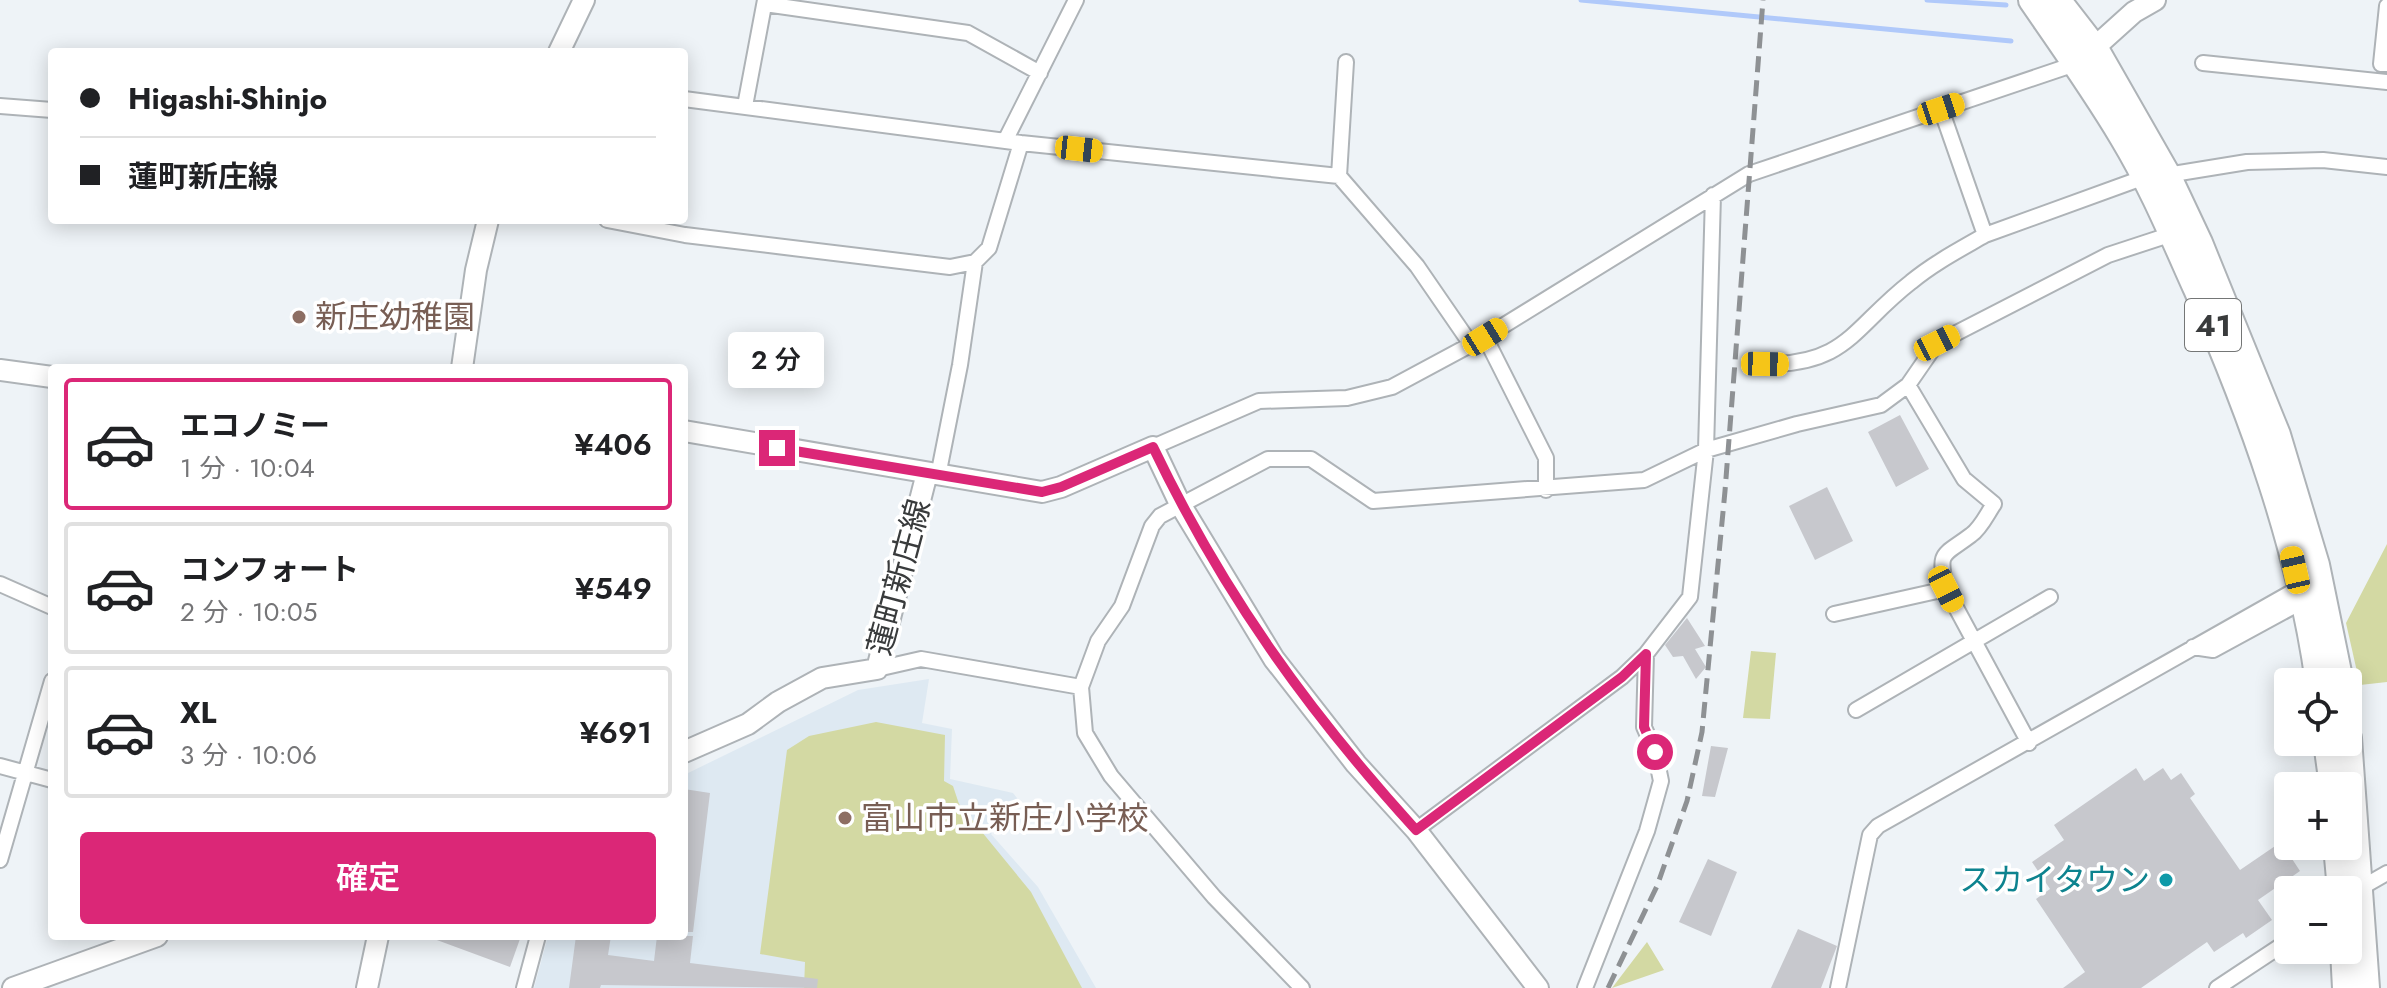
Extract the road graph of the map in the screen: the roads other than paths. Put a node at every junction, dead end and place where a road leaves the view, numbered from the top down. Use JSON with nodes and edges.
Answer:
{"nodes":[{"id":1,"x":584,"y":0,"type":"edge"},
{"id":2,"x":1076,"y":0,"type":"edge"},
{"id":3,"x":2032,"y":0,"type":"edge"},
{"id":4,"x":2057,"y":0,"type":"edge"},
{"id":5,"x":2155,"y":0,"type":"edge"},
{"id":6,"x":765,"y":2,"type":"edge"},
{"id":7,"x":2134,"y":6,"type":"edge"},
{"id":8,"x":2387,"y":6,"type":"edge"},
{"id":9,"x":561,"y":48,"type":"edge"},
{"id":10,"x":2085,"y":56,"type":"junction"},
{"id":11,"x":1346,"y":62,"type":"dead end"},
{"id":12,"x":2203,"y":63,"type":"dead end"},
{"id":13,"x":2384,"y":64,"type":"edge"},
{"id":14,"x":1040,"y":73,"type":"junction"},
{"id":15,"x":2360,"y":79,"type":"junction"},
{"id":16,"x":2387,"y":82,"type":"edge"},
{"id":17,"x":688,"y":99,"type":"edge"},
{"id":18,"x":0,"y":106,"type":"edge"},
{"id":19,"x":745,"y":106,"type":"junction"},
{"id":20,"x":1941,"y":109,"type":"junction"},
{"id":21,"x":48,"y":110,"type":"edge"},
{"id":22,"x":1005,"y":141,"type":"junction"},
{"id":23,"x":1021,"y":143,"type":"junction"},
{"id":24,"x":2387,"y":167,"type":"edge"},
{"id":25,"x":1339,"y":176,"type":"junction"},
{"id":26,"x":2156,"y":176,"type":"junction"},
{"id":27,"x":1713,"y":195,"type":"junction"},
{"id":28,"x":487,"y":224,"type":"edge"},
{"id":29,"x":628,"y":224,"type":"edge"},
{"id":30,"x":2172,"y":234,"type":"junction"},
{"id":31,"x":1985,"y":235,"type":"junction"},
{"id":32,"x":975,"y":262,"type":"junction"},
{"id":33,"x":1478,"y":340,"type":"junction"},
{"id":34,"x":463,"y":364,"type":"edge"},
{"id":35,"x":1765,"y":364,"type":"dead end"},
{"id":36,"x":0,"y":370,"type":"edge"},
{"id":37,"x":48,"y":376,"type":"edge"},
{"id":38,"x":1908,"y":385,"type":"junction"},
{"id":39,"x":688,"y":432,"type":"edge"},
{"id":40,"x":1153,"y":447,"type":"junction"},
{"id":41,"x":1706,"y":450,"type":"junction"},
{"id":42,"x":932,"y":474,"type":"junction"},
{"id":43,"x":1546,"y":490,"type":"junction"},
{"id":44,"x":1180,"y":504,"type":"junction"},
{"id":45,"x":0,"y":584,"type":"edge"},
{"id":46,"x":1946,"y":589,"type":"junction"},
{"id":47,"x":2310,"y":590,"type":"junction"},
{"id":48,"x":2050,"y":597,"type":"dead end"},
{"id":49,"x":48,"y":605,"type":"edge"},
{"id":50,"x":1834,"y":614,"type":"dead end"},
{"id":51,"x":1974,"y":642,"type":"junction"},
{"id":52,"x":1646,"y":654,"type":"junction"},
{"id":53,"x":2318,"y":668,"type":"edge"},
{"id":54,"x":2335,"y":668,"type":"edge"},
{"id":55,"x":877,"y":669,"type":"junction"},
{"id":56,"x":1081,"y":687,"type":"junction"},
{"id":57,"x":48,"y":696,"type":"edge"},
{"id":58,"x":1856,"y":710,"type":"dead end"},
{"id":59,"x":2029,"y":743,"type":"junction"},
{"id":60,"x":688,"y":750,"type":"edge"},
{"id":61,"x":2348,"y":756,"type":"edge"},
{"id":62,"x":0,"y":766,"type":"edge"},
{"id":63,"x":28,"y":774,"type":"junction"},
{"id":64,"x":48,"y":779,"type":"edge"},
{"id":65,"x":1416,"y":830,"type":"junction"},
{"id":66,"x":0,"y":860,"type":"edge"},
{"id":67,"x":2387,"y":873,"type":"edge"},
{"id":68,"x":2350,"y":876,"type":"edge"},
{"id":69,"x":2362,"y":884,"type":"edge"},
{"id":70,"x":146,"y":940,"type":"edge"},
{"id":71,"x":377,"y":940,"type":"edge"},
{"id":72,"x":537,"y":940,"type":"edge"},
{"id":73,"x":2274,"y":950,"type":"edge"},
{"id":74,"x":2362,"y":963,"type":"edge"},
{"id":75,"x":2345,"y":964,"type":"edge"},
{"id":76,"x":13,"y":988,"type":"edge"},
{"id":77,"x":367,"y":988,"type":"edge"},
{"id":78,"x":524,"y":988,"type":"edge"},
{"id":79,"x":1302,"y":988,"type":"edge"},
{"id":80,"x":1538,"y":988,"type":"edge"},
{"id":81,"x":1585,"y":988,"type":"edge"},
{"id":82,"x":1838,"y":988,"type":"edge"},
{"id":83,"x":2217,"y":988,"type":"edge"},
{"id":84,"x":2346,"y":988,"type":"edge"},
{"id":85,"x":2366,"y":988,"type":"edge"}],
"edges":[{"from":1,"to":9,"type":"main road"},
{"from":2,"to":14,"type":"street"},
{"from":3,"to":10,"type":"highway","number":"41"},
{"from":4,"to":10,"type":"highway","number":"41"},
{"from":5,"to":7,"type":"main road"},
{"from":6,"to":14,"type":"street"},
{"from":6,"to":19,"type":"street"},
{"from":7,"to":10,"type":"main road"},
{"from":8,"to":13,"type":"street"},
{"from":10,"to":20,"type":"street"},
{"from":10,"to":26,"type":"highway","number":"41"},
{"from":11,"to":25,"type":"street"},
{"from":12,"to":15,"type":"street"},
{"from":13,"to":15,"type":"street"},
{"from":14,"to":22,"type":"street"},
{"from":15,"to":16,"type":"street"},
{"from":17,"to":19,"type":"street"},
{"from":18,"to":21,"type":"street"},
{"from":19,"to":22,"type":"street"},
{"from":20,"to":27,"type":"street"},
{"from":20,"to":31,"type":"street"},
{"from":22,"to":23,"type":"street"},
{"from":23,"to":25,"type":"street"},
{"from":23,"to":32,"type":"street"},
{"from":24,"to":26,"type":"street"},
{"from":25,"to":33,"type":"street"},
{"from":26,"to":30,"type":"highway","number":"41"},
{"from":26,"to":31,"type":"street"},
{"from":26,"to":47,"type":"highway","number":"41"},
{"from":27,"to":33,"type":"street"},
{"from":27,"to":41,"type":"street"},
{"from":28,"to":34,"type":"main road"},
{"from":29,"to":32,"type":"street"},
{"from":30,"to":38,"type":"street"},
{"from":30,"to":47,"type":"highway","number":"41"},
{"from":31,"to":35,"type":"street"},
{"from":32,"to":42,"type":"street"},
{"from":33,"to":40,"type":"street"},
{"from":33,"to":43,"type":"street"},
{"from":36,"to":37,"type":"main road"},
{"from":38,"to":41,"type":"street"},
{"from":38,"to":46,"type":"street"},
{"from":39,"to":42,"type":"main road","name":"蓮町新庄線"},
{"from":40,"to":42,"type":"main road"},
{"from":40,"to":44,"type":"main road"},
{"from":41,"to":43,"type":"street"},
{"from":41,"to":52,"type":"street"},
{"from":42,"to":55,"type":"main road","name":"蓮町新庄線"},
{"from":43,"to":44,"type":"street"},
{"from":44,"to":56,"type":"street"},
{"from":44,"to":65,"type":"main road"},
{"from":45,"to":49,"type":"street"},
{"from":46,"to":50,"type":"street"},
{"from":46,"to":51,"type":"street"},
{"from":47,"to":53,"type":"highway","number":"41"},
{"from":47,"to":54,"type":"highway","number":"41"},
{"from":47,"to":59,"type":"street"},
{"from":48,"to":51,"type":"street"},
{"from":51,"to":58,"type":"street"},
{"from":51,"to":59,"type":"street"},
{"from":52,"to":65,"type":"street"},
{"from":52,"to":81,"type":"street"},
{"from":55,"to":56,"type":"street"},
{"from":55,"to":60,"type":"main road","name":"蓮町新庄線"},
{"from":56,"to":79,"type":"street"},
{"from":57,"to":63,"type":"street"},
{"from":59,"to":82,"type":"street"},
{"from":61,"to":68,"type":"highway"},
{"from":62,"to":63,"type":"street"},
{"from":63,"to":64,"type":"street"},
{"from":63,"to":66,"type":"street"},
{"from":65,"to":80,"type":"main road"},
{"from":67,"to":69,"type":"street"},
{"from":70,"to":76,"type":"main road"},
{"from":71,"to":77,"type":"main road"},
{"from":72,"to":78,"type":"street"},
{"from":73,"to":83,"type":"street"},
{"from":74,"to":85,"type":"highway"},
{"from":75,"to":84,"type":"highway"}]}
